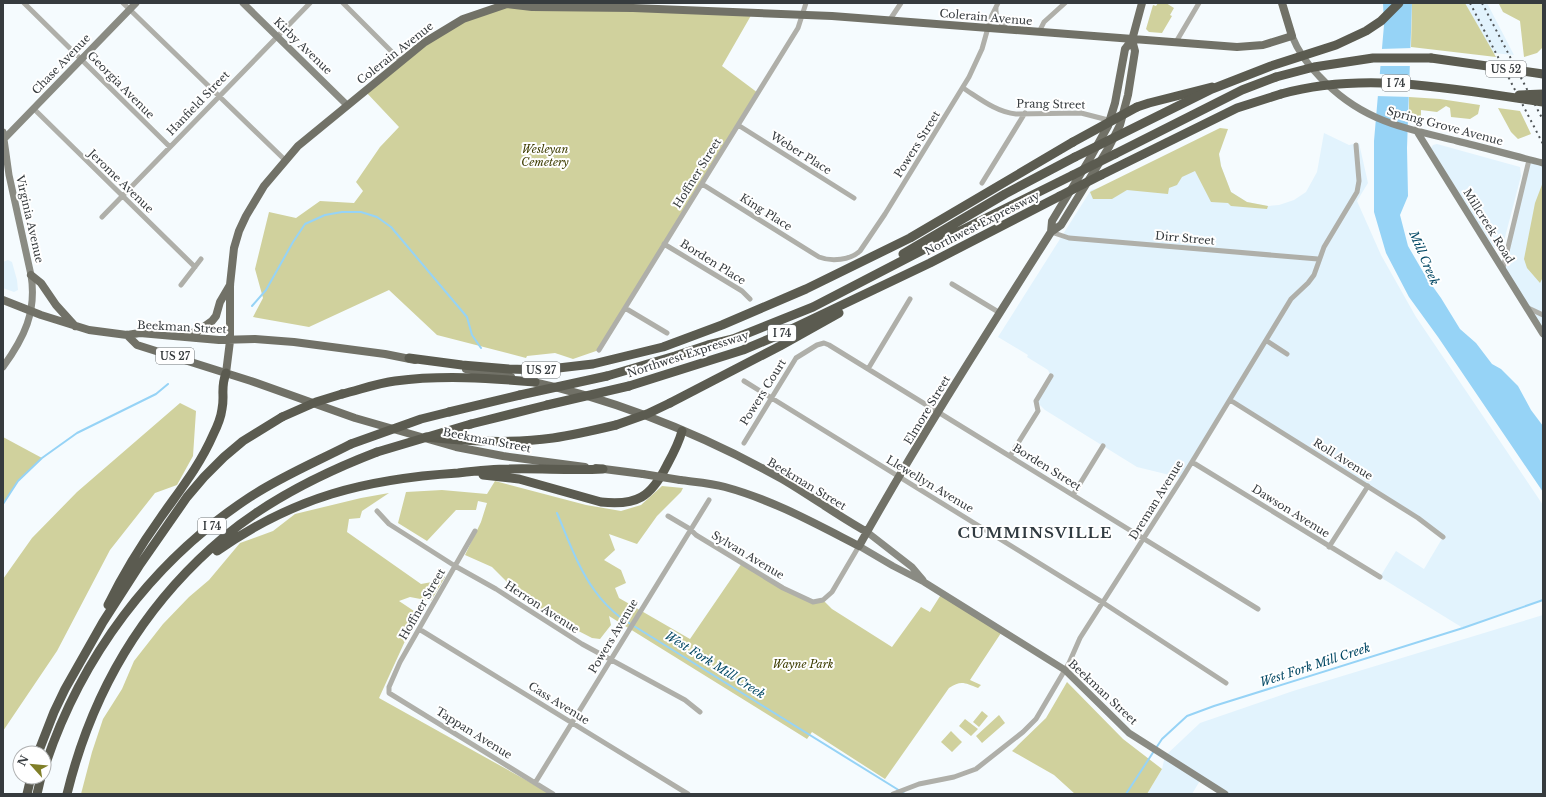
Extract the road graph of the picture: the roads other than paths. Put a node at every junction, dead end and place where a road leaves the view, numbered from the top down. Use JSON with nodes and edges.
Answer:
{"nodes":[{"id":1,"x":24,"y":3,"type":"edge"},
{"id":2,"x":123,"y":3,"type":"edge"},
{"id":3,"x":136,"y":3,"type":"edge"},
{"id":4,"x":243,"y":3,"type":"edge"},
{"id":5,"x":310,"y":3,"type":"edge"},
{"id":6,"x":343,"y":3,"type":"edge"},
{"id":7,"x":508,"y":3,"type":"edge"},
{"id":8,"x":806,"y":3,"type":"edge"},
{"id":9,"x":900,"y":3,"type":"edge"},
{"id":10,"x":1142,"y":3,"type":"edge"},
{"id":11,"x":1199,"y":3,"type":"edge"},
{"id":12,"x":1282,"y":3,"type":"edge"},
{"id":13,"x":1399,"y":3,"type":"edge"},
{"id":14,"x":998,"y":4,"type":"edge"},
{"id":15,"x":1061,"y":4,"type":"edge"},
{"id":16,"x":633,"y":5,"type":"edge"},
{"id":17,"x":129,"y":10,"type":"junction"},
{"id":18,"x":802,"y":15,"type":"junction"},
{"id":19,"x":890,"y":21,"type":"junction"},
{"id":20,"x":988,"y":28,"type":"junction"},
{"id":21,"x":1011,"y":30,"type":"junction"},
{"id":22,"x":1039,"y":32,"type":"junction"},
{"id":23,"x":277,"y":36,"type":"junction"},
{"id":24,"x":1292,"y":36,"type":"junction"},
{"id":25,"x":1132,"y":40,"type":"junction"},
{"id":26,"x":1176,"y":42,"type":"junction"},
{"id":27,"x":81,"y":59,"type":"junction"},
{"id":28,"x":401,"y":61,"type":"junction"},
{"id":29,"x":1469,"y":64,"type":"joint"},
{"id":30,"x":1543,"y":74,"type":"edge"},
{"id":31,"x":1276,"y":77,"type":"junction"},
{"id":32,"x":963,"y":88,"type":"junction"},
{"id":33,"x":1543,"y":94,"type":"edge"},
{"id":34,"x":218,"y":96,"type":"junction"},
{"id":35,"x":1510,"y":97,"type":"junction"},
{"id":36,"x":1543,"y":102,"type":"edge"},
{"id":37,"x":347,"y":105,"type":"junction"},
{"id":38,"x":34,"y":109,"type":"junction"},
{"id":39,"x":1025,"y":114,"type":"junction"},
{"id":40,"x":1110,"y":120,"type":"junction"},
{"id":41,"x":1120,"y":123,"type":"junction"},
{"id":42,"x":738,"y":125,"type":"junction"},
{"id":43,"x":1416,"y":130,"type":"junction"},
{"id":44,"x":3,"y":137,"type":"edge"},
{"id":45,"x":1356,"y":145,"type":"dead end"},
{"id":46,"x":170,"y":147,"type":"junction"},
{"id":47,"x":285,"y":160,"type":"junction"},
{"id":48,"x":1529,"y":160,"type":"junction"},
{"id":49,"x":1543,"y":163,"type":"edge"},
{"id":50,"x":1055,"y":167,"type":"junction"},
{"id":51,"x":982,"y":183,"type":"dead end"},
{"id":52,"x":702,"y":184,"type":"junction"},
{"id":53,"x":121,"y":196,"type":"junction"},
{"id":54,"x":854,"y":198,"type":"dead end"},
{"id":55,"x":957,"y":210,"type":"junction"},
{"id":56,"x":102,"y":217,"type":"dead end"},
{"id":57,"x":1051,"y":232,"type":"junction"},
{"id":58,"x":664,"y":244,"type":"junction"},
{"id":59,"x":819,"y":257,"type":"joint"},
{"id":60,"x":201,"y":259,"type":"dead end"},
{"id":61,"x":1318,"y":259,"type":"junction"},
{"id":62,"x":930,"y":263,"type":"junction"},
{"id":63,"x":195,"y":267,"type":"junction"},
{"id":64,"x":1503,"y":268,"type":"junction"},
{"id":65,"x":31,"y":275,"type":"junction"},
{"id":66,"x":869,"y":278,"type":"junction"},
{"id":67,"x":952,"y":284,"type":"dead end"},
{"id":68,"x":181,"y":285,"type":"dead end"},
{"id":69,"x":230,"y":285,"type":"junction"},
{"id":70,"x":750,"y":299,"type":"dead end"},
{"id":71,"x":910,"y":299,"type":"dead end"},
{"id":72,"x":3,"y":300,"type":"edge"},
{"id":73,"x":1526,"y":307,"type":"junction"},
{"id":74,"x":625,"y":308,"type":"junction"},
{"id":75,"x":31,"y":312,"type":"junction"},
{"id":76,"x":1000,"y":313,"type":"junction"},
{"id":77,"x":1543,"y":314,"type":"edge"},
{"id":78,"x":75,"y":327,"type":"junction"},
{"id":79,"x":667,"y":334,"type":"dead end"},
{"id":80,"x":1543,"y":334,"type":"edge"},
{"id":81,"x":127,"y":335,"type":"junction"},
{"id":82,"x":174,"y":337,"type":"junction"},
{"id":83,"x":230,"y":341,"type":"junction"},
{"id":84,"x":1267,"y":341,"type":"junction"},
{"id":85,"x":824,"y":344,"type":"joint"},
{"id":86,"x":599,"y":350,"type":"dead end"},
{"id":87,"x":1288,"y":354,"type":"dead end"},
{"id":88,"x":409,"y":358,"type":"junction"},
{"id":89,"x":3,"y":367,"type":"edge"},
{"id":90,"x":868,"y":369,"type":"junction"},
{"id":91,"x":226,"y":373,"type":"junction"},
{"id":92,"x":1051,"y":376,"type":"dead end"},
{"id":93,"x":744,"y":381,"type":"dead end"},
{"id":94,"x":535,"y":382,"type":"junction"},
{"id":95,"x":771,"y":398,"type":"junction"},
{"id":96,"x":1230,"y":400,"type":"junction"},
{"id":97,"x":939,"y":412,"type":"junction"},
{"id":98,"x":682,"y":431,"type":"junction"},
{"id":99,"x":419,"y":437,"type":"junction"},
{"id":100,"x":744,"y":443,"type":"dead end"},
{"id":101,"x":1103,"y":446,"type":"dead end"},
{"id":102,"x":1010,"y":456,"type":"junction"},
{"id":103,"x":1192,"y":462,"type":"junction"},
{"id":104,"x":602,"y":469,"type":"junction"},
{"id":105,"x":460,"y":472,"type":"junction"},
{"id":106,"x":899,"y":477,"type":"junction"},
{"id":107,"x":1368,"y":486,"type":"junction"},
{"id":108,"x":1074,"y":495,"type":"junction"},
{"id":109,"x":709,"y":500,"type":"dead end"},
{"id":110,"x":377,"y":511,"type":"dead end"},
{"id":111,"x":668,"y":516,"type":"dead end"},
{"id":112,"x":690,"y":529,"type":"junction"},
{"id":113,"x":475,"y":531,"type":"dead end"},
{"id":114,"x":867,"y":532,"type":"junction"},
{"id":115,"x":1443,"y":537,"type":"dead end"},
{"id":116,"x":1144,"y":538,"type":"junction"},
{"id":117,"x":859,"y":546,"type":"junction"},
{"id":118,"x":1330,"y":547,"type":"junction"},
{"id":119,"x":455,"y":566,"type":"junction"},
{"id":120,"x":1380,"y":577,"type":"dead end"},
{"id":121,"x":924,"y":582,"type":"junction"},
{"id":122,"x":174,"y":586,"type":"junction"},
{"id":123,"x":823,"y":600,"type":"joint"},
{"id":124,"x":1102,"y":602,"type":"junction"},
{"id":125,"x":1258,"y":609,"type":"dead end"},
{"id":126,"x":419,"y":629,"type":"junction"},
{"id":127,"x":93,"y":639,"type":"junction"},
{"id":128,"x":611,"y":659,"type":"junction"},
{"id":129,"x":1065,"y":670,"type":"junction"},
{"id":130,"x":1226,"y":683,"type":"dead end"},
{"id":131,"x":389,"y":687,"type":"joint"},
{"id":132,"x":700,"y":712,"type":"dead end"},
{"id":133,"x":572,"y":723,"type":"junction"},
{"id":134,"x":41,"y":745,"type":"edge"},
{"id":135,"x":52,"y":748,"type":"edge"},
{"id":136,"x":534,"y":783,"type":"junction"},
{"id":137,"x":67,"y":794,"type":"edge"},
{"id":138,"x":553,"y":794,"type":"edge"},
{"id":139,"x":688,"y":794,"type":"edge"},
{"id":140,"x":893,"y":794,"type":"edge"},
{"id":141,"x":1225,"y":794,"type":"edge"}],
"edges":[{"from":1,"to":27,"type":"street","name":"Georgia Avenue"},
{"from":2,"to":17,"type":"street"},
{"from":3,"to":17,"type":"street","name":"Chase Avenue"},
{"from":4,"to":23,"type":"street","name":"Kirby Avenue"},
{"from":5,"to":23,"type":"street","name":"Hanfield Street"},
{"from":6,"to":28,"type":"street"},
{"from":7,"to":16,"type":"main road","name":"Colerain Avenue"},
{"from":7,"to":28,"type":"main road","name":"Colerain Avenue"},
{"from":8,"to":18,"type":"street","name":"Hoffner Street"},
{"from":9,"to":19,"type":"street"},
{"from":10,"to":25,"type":"main road","name":"Elmore Street"},
{"from":11,"to":26,"type":"street"},
{"from":12,"to":24,"type":"main road"},
{"from":13,"to":50,"type":"highway","bridge":true},
{"from":14,"to":20,"type":"street","name":"Powers Street"},
{"from":14,"to":21,"type":"street"},
{"from":15,"to":22,"type":"street"},
{"from":16,"to":18,"type":"main road","name":"Colerain Avenue"},
{"from":17,"to":27,"type":"street","name":"Chase Avenue"},
{"from":17,"to":34,"type":"street"},
{"from":18,"to":19,"type":"main road","name":"Colerain Avenue"},
{"from":18,"to":42,"type":"street","name":"Hoffner Street"},
{"from":19,"to":20,"type":"main road","name":"Colerain Avenue"},
{"from":20,"to":21,"type":"main road","name":"Colerain Avenue"},
{"from":20,"to":32,"type":"street","name":"Powers Street"},
{"from":21,"to":22,"type":"main road","name":"Colerain Avenue"},
{"from":22,"to":25,"type":"main road","name":"Colerain Avenue"},
{"from":23,"to":34,"type":"street","name":"Hanfield Street"},
{"from":23,"to":37,"type":"street","name":"Kirby Avenue"},
{"from":24,"to":26,"type":"main road","name":"Colerain Avenue"},
{"from":24,"to":43,"type":"street","name":"Spring Grove Avenue"},
{"from":25,"to":26,"type":"main road","name":"Colerain Avenue"},
{"from":25,"to":40,"type":"main road","name":"Elmore Street"},
{"from":25,"to":41,"type":"main road","name":"Elmore Street"},
{"from":27,"to":38,"type":"street","name":"Chase Avenue"},
{"from":27,"to":46,"type":"street","name":"Georgia Avenue"},
{"from":28,"to":37,"type":"main road","name":"Colerain Avenue"},
{"from":29,"to":30,"type":"highway","number":"US 52"},
{"from":29,"to":31,"type":"highway","name":"Northwest Expressway","number":"I 74","bridge":true},
{"from":31,"to":55,"type":"highway","bridge":true},
{"from":31,"to":66,"type":"highway","name":"Northwest Expressway","number":"I 74","bridge":true},
{"from":32,"to":39,"type":"street","name":"Prang Street"},
{"from":32,"to":59,"type":"street","name":"Powers Street"},
{"from":33,"to":35,"type":"highway","bridge":true},
{"from":34,"to":46,"type":"street","name":"Hanfield Street"},
{"from":34,"to":47,"type":"street"},
{"from":35,"to":36,"type":"highway","bridge":true},
{"from":35,"to":62,"type":"highway","name":"Northwest Expressway","number":"I 74","bridge":true},
{"from":37,"to":47,"type":"main road","name":"Colerain Avenue"},
{"from":38,"to":44,"type":"street","name":"Chase Avenue"},
{"from":38,"to":53,"type":"street","name":"Jerome Avenue"},
{"from":39,"to":40,"type":"street","name":"Prang Street"},
{"from":39,"to":51,"type":"street"},
{"from":40,"to":41,"type":"street","name":"Prang Street"},
{"from":40,"to":57,"type":"main road","name":"Elmore Street"},
{"from":41,"to":57,"type":"main road","name":"Elmore Street"},
{"from":42,"to":52,"type":"street","name":"Hoffner Street"},
{"from":42,"to":54,"type":"street","name":"Weber Place"},
{"from":43,"to":48,"type":"street","name":"Spring Grove Avenue"},
{"from":43,"to":64,"type":"street","name":"Millcreek Road"},
{"from":44,"to":65,"type":"street","name":"Virginia Avenue"},
{"from":45,"to":61,"type":"street","name":"Dreman Avenue"},
{"from":46,"to":53,"type":"street","name":"Hanfield Street"},
{"from":47,"to":69,"type":"main road","name":"Colerain Avenue"},
{"from":48,"to":49,"type":"street","name":"Spring Grove Avenue"},
{"from":48,"to":64,"type":"street"},
{"from":50,"to":55,"type":"highway"},
{"from":50,"to":66,"type":"highway"},
{"from":52,"to":58,"type":"street","name":"Hoffner Street"},
{"from":52,"to":59,"type":"street","name":"King Place"},
{"from":53,"to":56,"type":"street","name":"Hanfield Street"},
{"from":53,"to":63,"type":"street","name":"Jerome Avenue"},
{"from":55,"to":88,"type":"highway","number":"US 27"},
{"from":57,"to":61,"type":"street","name":"Dirr Street"},
{"from":57,"to":76,"type":"main road","name":"Elmore Street"},
{"from":58,"to":70,"type":"street","name":"Borden Place"},
{"from":58,"to":74,"type":"street","name":"Hoffner Street"},
{"from":60,"to":63,"type":"street"},
{"from":61,"to":84,"type":"street","name":"Dreman Avenue"},
{"from":62,"to":99,"type":"highway","number":"US 27","bridge":true},
{"from":62,"to":122,"type":"highway","name":"Northwest Expressway","number":"I 74","bridge":true},
{"from":63,"to":68,"type":"street"},
{"from":64,"to":73,"type":"street","name":"Millcreek Road"},
{"from":65,"to":75,"type":"street","name":"Virginia Avenue"},
{"from":65,"to":78,"type":"main road"},
{"from":66,"to":135,"type":"highway","name":"Northwest Expressway","number":"I 74","bridge":true},
{"from":67,"to":76,"type":"street"},
{"from":69,"to":82,"type":"main road"},
{"from":69,"to":83,"type":"main road","name":"Colerain Avenue"},
{"from":71,"to":90,"type":"street"},
{"from":72,"to":75,"type":"main road","number":"US 27"},
{"from":73,"to":77,"type":"street"},
{"from":73,"to":80,"type":"street","name":"Millcreek Road"},
{"from":74,"to":79,"type":"street"},
{"from":74,"to":86,"type":"street","name":"Hoffner Street"},
{"from":75,"to":78,"type":"main road","number":"US 27"},
{"from":75,"to":89,"type":"street","name":"Virginia Avenue"},
{"from":76,"to":97,"type":"main road","name":"Elmore Street"},
{"from":78,"to":81,"type":"main road","number":"US 27"},
{"from":81,"to":82,"type":"main road","name":"Beekman Street","number":"US 27"},
{"from":81,"to":91,"type":"main road","name":"Beekman Street","number":"US 27"},
{"from":82,"to":83,"type":"main road","name":"Beekman Street","number":"US 27"},
{"from":83,"to":88,"type":"main road","name":"Beekman Street","number":"US 27"},
{"from":83,"to":91,"type":"main road","name":"Colerain Avenue"},
{"from":84,"to":87,"type":"street"},
{"from":84,"to":96,"type":"street","name":"Dreman Avenue"},
{"from":85,"to":90,"type":"street","name":"Borden Street"},
{"from":85,"to":95,"type":"street","name":"Powers Court"},
{"from":88,"to":94,"type":"main road","name":"Beekman Street"},
{"from":90,"to":97,"type":"street","name":"Borden Street"},
{"from":91,"to":99,"type":"main road","name":"Beekman Street","number":"US 27"},
{"from":91,"to":127,"type":"highway"},
{"from":92,"to":102,"type":"street"},
{"from":93,"to":95,"type":"street","name":"Llewellyn Avenue"},
{"from":94,"to":98,"type":"main road","name":"Beekman Street"},
{"from":94,"to":127,"type":"highway","bridge":true},
{"from":95,"to":100,"type":"street","name":"Powers Court"},
{"from":95,"to":106,"type":"street","name":"Llewellyn Avenue"},
{"from":96,"to":103,"type":"street","name":"Dreman Avenue"},
{"from":96,"to":107,"type":"street","name":"Roll Avenue"},
{"from":97,"to":102,"type":"street","name":"Borden Street"},
{"from":97,"to":106,"type":"main road","name":"Elmore Street"},
{"from":98,"to":105,"type":"highway"},
{"from":98,"to":114,"type":"main road","name":"Beekman Street"},
{"from":99,"to":104,"type":"main road","name":"Beekman Street"},
{"from":101,"to":108,"type":"street"},
{"from":102,"to":108,"type":"street","name":"Borden Street"},
{"from":103,"to":116,"type":"street","name":"Dreman Avenue"},
{"from":103,"to":118,"type":"street","name":"Dawson Avenue"},
{"from":104,"to":105,"type":"highway"},
{"from":104,"to":117,"type":"main road","name":"Beekman Street","bridge":true},
{"from":105,"to":122,"type":"highway"},
{"from":106,"to":114,"type":"main road","name":"Elmore Street"},
{"from":106,"to":124,"type":"street","name":"Llewellyn Avenue"},
{"from":107,"to":115,"type":"street","name":"Roll Avenue"},
{"from":107,"to":118,"type":"street"},
{"from":108,"to":116,"type":"street","name":"Borden Street"},
{"from":109,"to":112,"type":"street","name":"Powers Avenue"},
{"from":110,"to":119,"type":"street","name":"Herron Avenue"},
{"from":111,"to":112,"type":"street","name":"Sylvan Avenue"},
{"from":112,"to":123,"type":"street","name":"Sylvan Avenue"},
{"from":112,"to":128,"type":"street","name":"Powers Avenue"},
{"from":113,"to":119,"type":"street","name":"Hoffner Street"},
{"from":114,"to":117,"type":"main road","name":"Elmore Street"},
{"from":114,"to":121,"type":"street","name":"Beekman Street"},
{"from":116,"to":124,"type":"street","name":"Dreman Avenue"},
{"from":116,"to":125,"type":"street","name":"Borden Street"},
{"from":117,"to":121,"type":"street","name":"Beekman Street"},
{"from":117,"to":123,"type":"street","name":"Elmore Street"},
{"from":118,"to":120,"type":"street","name":"Dawson Avenue"},
{"from":119,"to":126,"type":"street","name":"Hoffner Street"},
{"from":119,"to":128,"type":"street","name":"Herron Avenue"},
{"from":121,"to":129,"type":"street","name":"Beekman Street"},
{"from":122,"to":137,"type":"highway","name":"Northwest Expressway","number":"I 74"},
{"from":124,"to":129,"type":"street","name":"Dreman Avenue"},
{"from":124,"to":130,"type":"street","name":"Llewellyn Avenue"},
{"from":126,"to":131,"type":"street","name":"Hoffner Street"},
{"from":126,"to":133,"type":"street","name":"Cass Avenue"},
{"from":127,"to":134,"type":"highway"},
{"from":128,"to":132,"type":"street","name":"Herron Avenue"},
{"from":128,"to":133,"type":"street","name":"Powers Avenue"},
{"from":129,"to":140,"type":"street","name":"Dreman Avenue"},
{"from":129,"to":141,"type":"street","name":"Beekman Street"},
{"from":131,"to":136,"type":"street","name":"Tappan Avenue"},
{"from":133,"to":136,"type":"street","name":"Powers Avenue"},
{"from":133,"to":139,"type":"street","name":"Cass Avenue"},
{"from":136,"to":138,"type":"street","name":"Tappan Avenue"}]}
